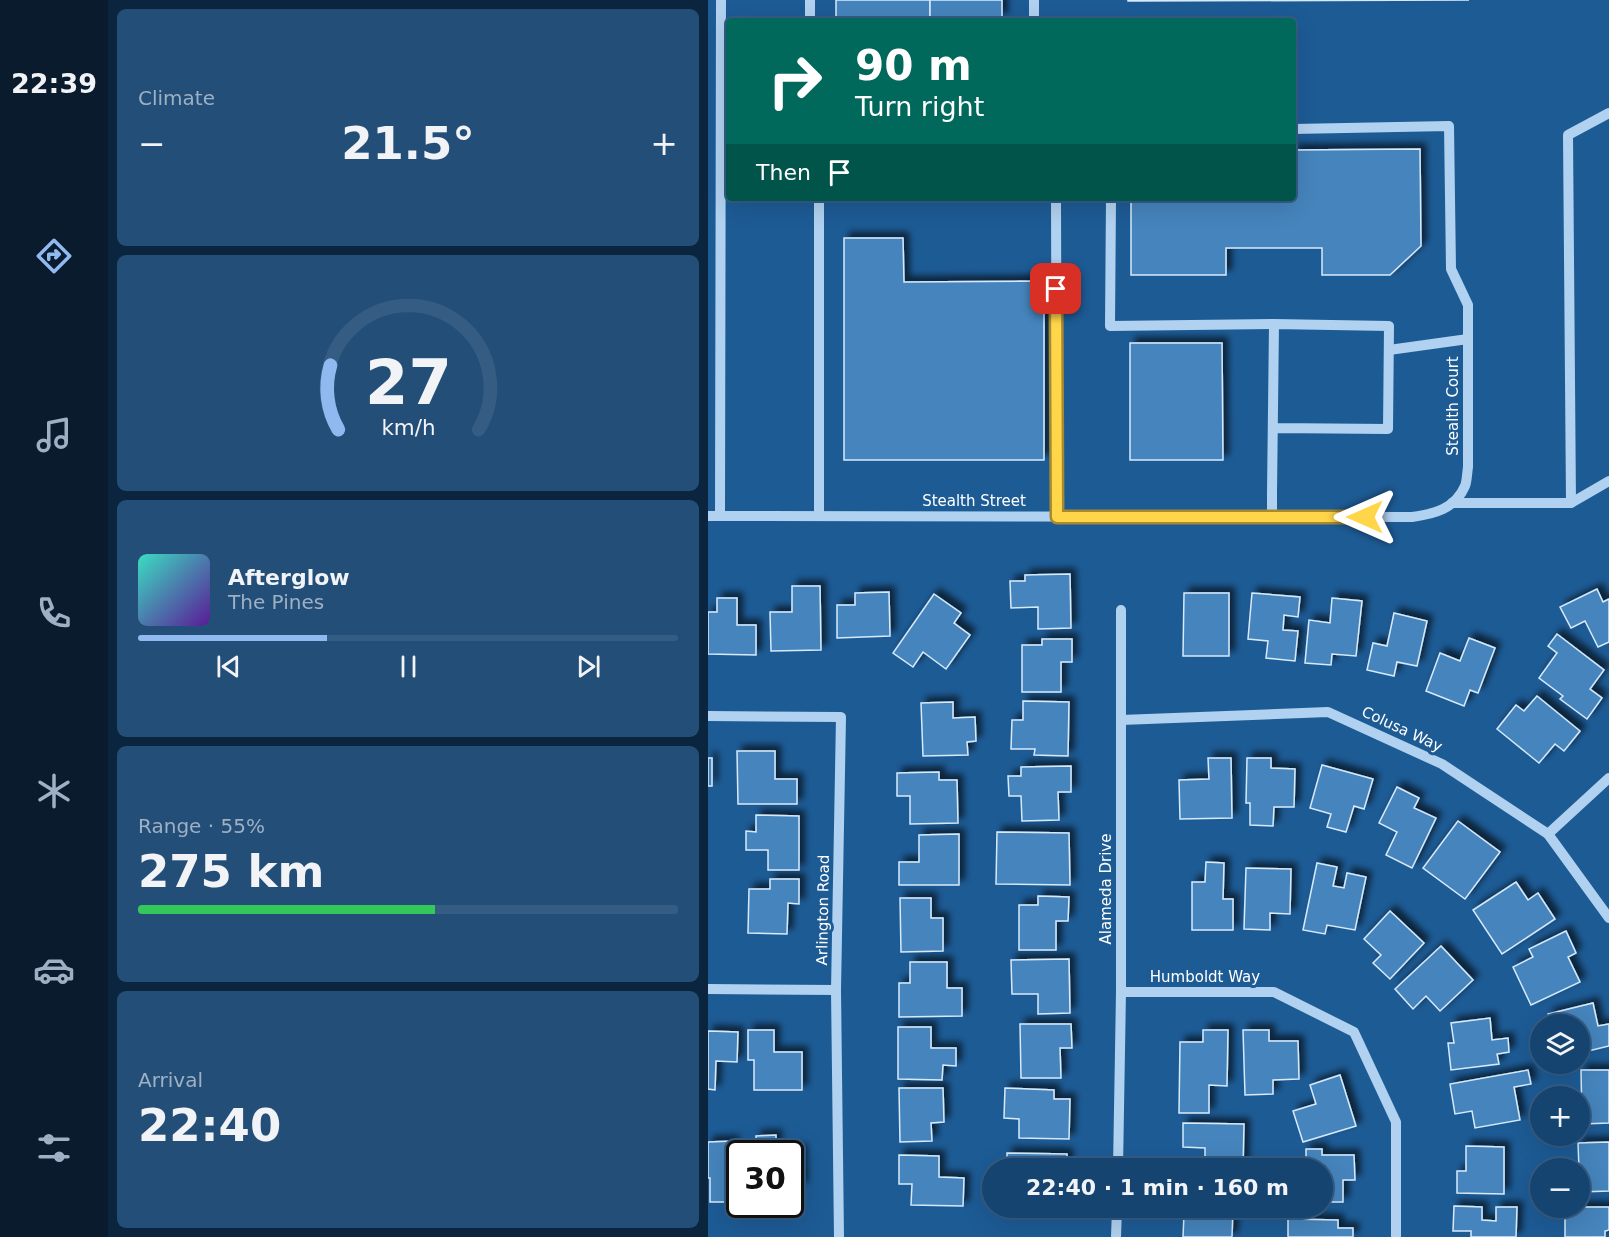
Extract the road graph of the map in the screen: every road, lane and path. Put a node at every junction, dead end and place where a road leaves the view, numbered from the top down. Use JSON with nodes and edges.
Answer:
{"nodes":[{"id":1,"x":721,"y":0,"type":"edge"},
{"id":2,"x":810,"y":0,"type":"edge"},
{"id":3,"x":1034,"y":0,"type":"edge"},
{"id":4,"x":810,"y":18,"type":"edge"},
{"id":5,"x":1034,"y":18,"type":"edge"},
{"id":6,"x":725,"y":57,"type":"edge"},
{"id":7,"x":1609,"y":113,"type":"edge"},
{"id":8,"x":1296,"y":129,"type":"edge"},
{"id":9,"x":725,"y":181,"type":"edge"},
{"id":10,"x":819,"y":201,"type":"edge"},
{"id":11,"x":1056,"y":201,"type":"edge"},
{"id":12,"x":1111,"y":201,"type":"edge"},
{"id":13,"x":1274,"y":324,"type":"junction"},
{"id":14,"x":1468,"y":339,"type":"junction"},
{"id":15,"x":1389,"y":350,"type":"junction"},
{"id":16,"x":1273,"y":428,"type":"junction"},
{"id":17,"x":1609,"y":481,"type":"edge"},
{"id":18,"x":1452,"y":503,"type":"junction"},
{"id":19,"x":1571,"y":503,"type":"junction"},
{"id":20,"x":714,"y":516,"type":"edge"},
{"id":21,"x":819,"y":516,"type":"junction"},
{"id":22,"x":1057,"y":517,"type":"junction"},
{"id":23,"x":1272,"y":517,"type":"junction"},
{"id":24,"x":1121,"y":610,"type":"dead end"},
{"id":25,"x":708,"y":716,"type":"edge"},
{"id":26,"x":1121,"y":720,"type":"junction"},
{"id":27,"x":1609,"y":778,"type":"edge"},
{"id":28,"x":1548,"y":834,"type":"junction"},
{"id":29,"x":1609,"y":918,"type":"edge"},
{"id":30,"x":708,"y":989,"type":"edge"},
{"id":31,"x":836,"y":990,"type":"junction"},
{"id":32,"x":1121,"y":992,"type":"junction"},
{"id":33,"x":1118,"y":1158,"type":"edge"},
{"id":34,"x":1117,"y":1218,"type":"edge"},
{"id":35,"x":839,"y":1237,"type":"edge"},
{"id":36,"x":1116,"y":1237,"type":"edge"},
{"id":37,"x":1396,"y":1237,"type":"edge"}],
"edges":[{"from":1,"to":6,"type":"street"},
{"from":2,"to":4,"type":"street"},
{"from":3,"to":5,"type":"street"},
{"from":6,"to":9,"type":"street"},
{"from":7,"to":19,"type":"street"},
{"from":8,"to":14,"type":"street","name":"Stealth Court"},
{"from":9,"to":20,"type":"street"},
{"from":10,"to":21,"type":"street"},
{"from":11,"to":22,"type":"street"},
{"from":12,"to":13,"type":"street"},
{"from":13,"to":15,"type":"street"},
{"from":13,"to":16,"type":"street"},
{"from":14,"to":15,"type":"street"},
{"from":14,"to":18,"type":"street","name":"Stealth Court"},
{"from":15,"to":16,"type":"street"},
{"from":16,"to":23,"type":"street"},
{"from":17,"to":19,"type":"street"},
{"from":18,"to":19,"type":"street"},
{"from":18,"to":23,"type":"street","name":"Stealth Street"},
{"from":20,"to":21,"type":"street","name":"Stealth Street"},
{"from":21,"to":22,"type":"street","name":"Stealth Street"},
{"from":22,"to":23,"type":"street","name":"Stealth Street"},
{"from":24,"to":26,"type":"street","name":"Alameda Drive"},
{"from":25,"to":31,"type":"street","name":"Arlington Road"},
{"from":26,"to":28,"type":"street","name":"Colusa Way"},
{"from":26,"to":32,"type":"street","name":"Alameda Drive"},
{"from":27,"to":28,"type":"street"},
{"from":28,"to":29,"type":"street","name":"Colusa Way"},
{"from":30,"to":31,"type":"street"},
{"from":31,"to":35,"type":"street","name":"Arlington Road"},
{"from":32,"to":33,"type":"street","name":"Alameda Drive"},
{"from":32,"to":37,"type":"street","name":"Humboldt Way"},
{"from":34,"to":36,"type":"street"}]}
